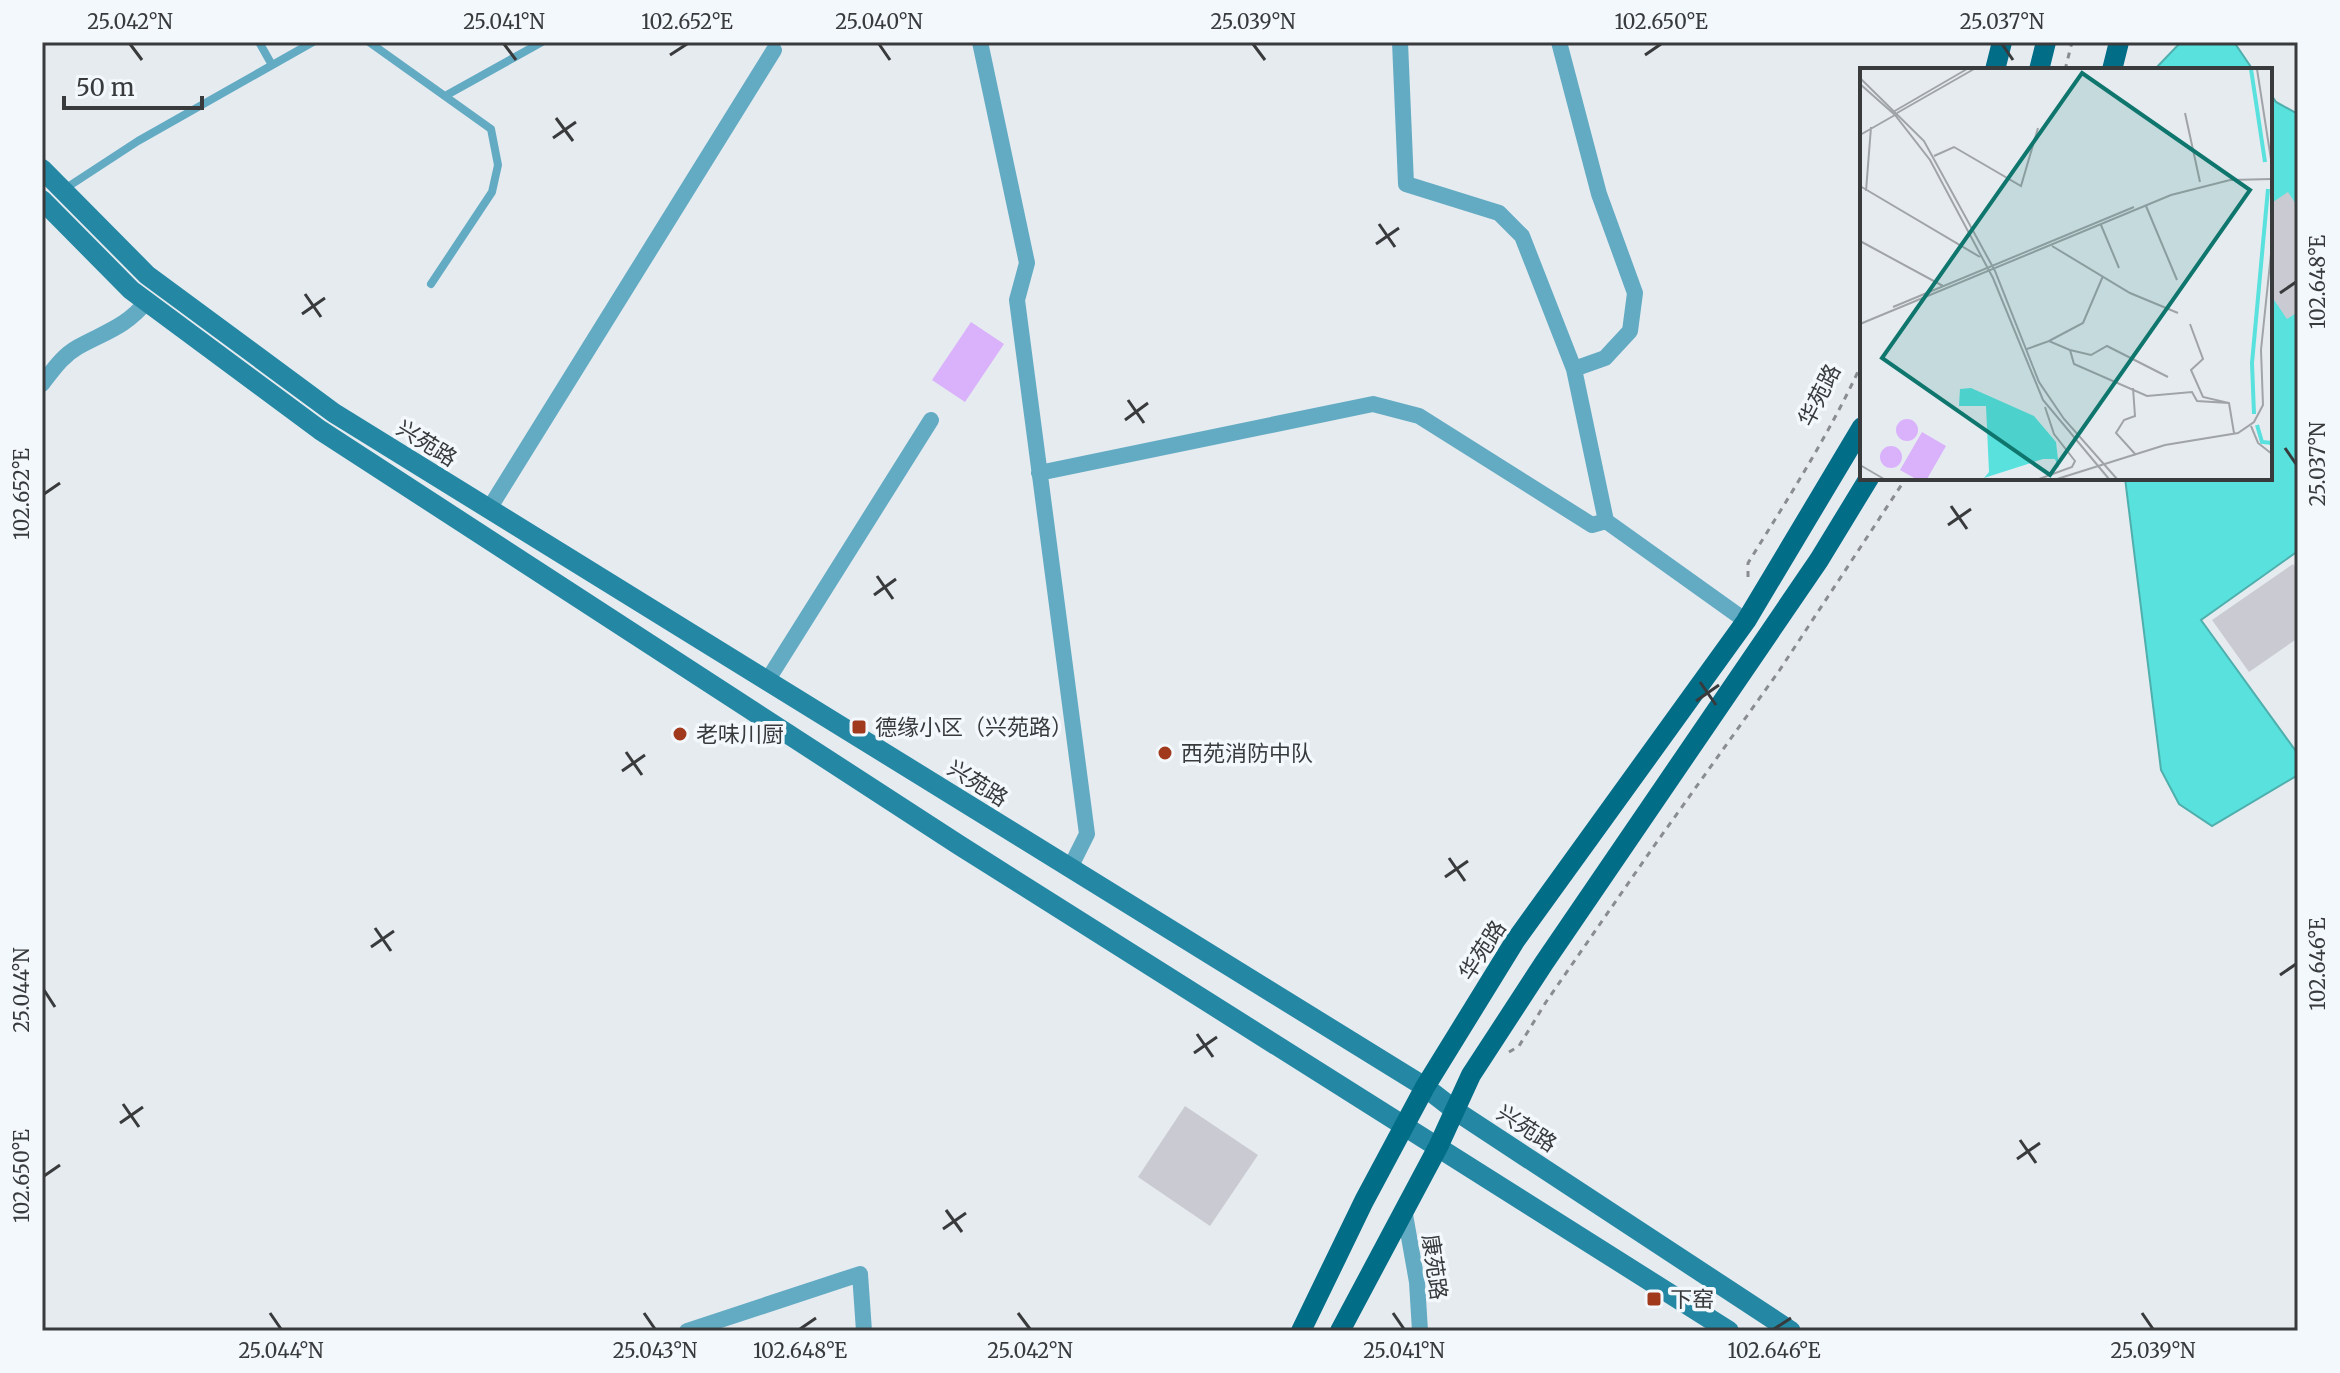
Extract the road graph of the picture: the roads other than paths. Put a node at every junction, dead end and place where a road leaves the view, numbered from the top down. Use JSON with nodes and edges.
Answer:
{"nodes":[{"id":1,"x":259,"y":42,"type":"edge"},
{"id":2,"x":313,"y":42,"type":"edge"},
{"id":3,"x":369,"y":42,"type":"edge"},
{"id":4,"x":542,"y":42,"type":"edge"},
{"id":5,"x":980,"y":42,"type":"edge"},
{"id":6,"x":1400,"y":42,"type":"edge"},
{"id":7,"x":1559,"y":42,"type":"edge"},
{"id":8,"x":2002,"y":42,"type":"edge"},
{"id":9,"x":2046,"y":42,"type":"edge"},
{"id":10,"x":2119,"y":42,"type":"edge"},
{"id":11,"x":774,"y":50,"type":"dead end"},
{"id":12,"x":272,"y":65,"type":"junction"},
{"id":13,"x":1996,"y":68,"type":"edge"},
{"id":14,"x":2040,"y":68,"type":"edge"},
{"id":15,"x":2112,"y":68,"type":"edge"},
{"id":16,"x":445,"y":96,"type":"junction"},
{"id":17,"x":42,"y":169,"type":"edge"},
{"id":18,"x":63,"y":190,"type":"junction"},
{"id":19,"x":42,"y":200,"type":"edge"},
{"id":20,"x":431,"y":284,"type":"dead end"},
{"id":21,"x":147,"y":301,"type":"junction"},
{"id":22,"x":1574,"y":369,"type":"junction"},
{"id":23,"x":42,"y":384,"type":"edge"},
{"id":24,"x":931,"y":420,"type":"dead end"},
{"id":25,"x":1860,"y":430,"type":"edge"},
{"id":26,"x":1039,"y":473,"type":"junction"},
{"id":27,"x":1868,"y":480,"type":"edge"},
{"id":28,"x":489,"y":509,"type":"junction"},
{"id":29,"x":1606,"y":521,"type":"junction"},
{"id":30,"x":1746,"y":621,"type":"junction"},
{"id":31,"x":767,"y":681,"type":"junction"},
{"id":32,"x":1070,"y":868,"type":"junction"},
{"id":33,"x":1425,"y":1087,"type":"junction"},
{"id":34,"x":1456,"y":1111,"type":"junction"},
{"id":35,"x":1404,"y":1127,"type":"junction"},
{"id":36,"x":1438,"y":1147,"type":"junction"},
{"id":37,"x":1404,"y":1209,"type":"junction"},
{"id":38,"x":1705,"y":1324,"type":"edge"},
{"id":39,"x":687,"y":1331,"type":"edge"},
{"id":40,"x":864,"y":1331,"type":"edge"},
{"id":41,"x":1301,"y":1331,"type":"edge"},
{"id":42,"x":1340,"y":1331,"type":"edge"},
{"id":43,"x":1420,"y":1331,"type":"edge"},
{"id":44,"x":1729,"y":1331,"type":"edge"},
{"id":45,"x":1791,"y":1331,"type":"edge"}],
"edges":[{"from":1,"to":12,"type":"lane"},
{"from":2,"to":12,"type":"lane"},
{"from":3,"to":16,"type":"lane"},
{"from":4,"to":16,"type":"lane"},
{"from":5,"to":26,"type":"street"},
{"from":6,"to":22,"type":"street"},
{"from":7,"to":22,"type":"street"},
{"from":8,"to":13,"type":"main road"},
{"from":9,"to":14,"type":"main road"},
{"from":10,"to":15,"type":"main road"},
{"from":11,"to":28,"type":"street"},
{"from":12,"to":18,"type":"lane"},
{"from":16,"to":20,"type":"lane"},
{"from":17,"to":18,"type":"main road","name":"兴苑路"},
{"from":18,"to":28,"type":"main road","name":"兴苑路"},
{"from":19,"to":21,"type":"main road"},
{"from":21,"to":23,"type":"street"},
{"from":21,"to":35,"type":"main road"},
{"from":22,"to":29,"type":"street"},
{"from":24,"to":31,"type":"street"},
{"from":25,"to":30,"type":"main road","name":"华苑路"},
{"from":26,"to":29,"type":"street"},
{"from":26,"to":32,"type":"street"},
{"from":27,"to":34,"type":"main road"},
{"from":28,"to":31,"type":"main road","name":"兴苑路"},
{"from":29,"to":30,"type":"street"},
{"from":30,"to":33,"type":"main road","name":"华苑路"},
{"from":31,"to":32,"type":"main road","name":"兴苑路"},
{"from":32,"to":33,"type":"main road","name":"兴苑路"},
{"from":33,"to":34,"type":"main road","name":"兴苑路"},
{"from":33,"to":35,"type":"main road","name":"华苑路"},
{"from":34,"to":36,"type":"main road"},
{"from":34,"to":45,"type":"main road","name":"兴苑路"},
{"from":35,"to":36,"type":"main road"},
{"from":35,"to":41,"type":"main road","name":"华苑路"},
{"from":36,"to":37,"type":"main road"},
{"from":36,"to":38,"type":"main road"},
{"from":37,"to":42,"type":"main road"},
{"from":37,"to":43,"type":"street","name":"康苑路"},
{"from":38,"to":44,"type":"main road"},
{"from":39,"to":40,"type":"street"}]}
